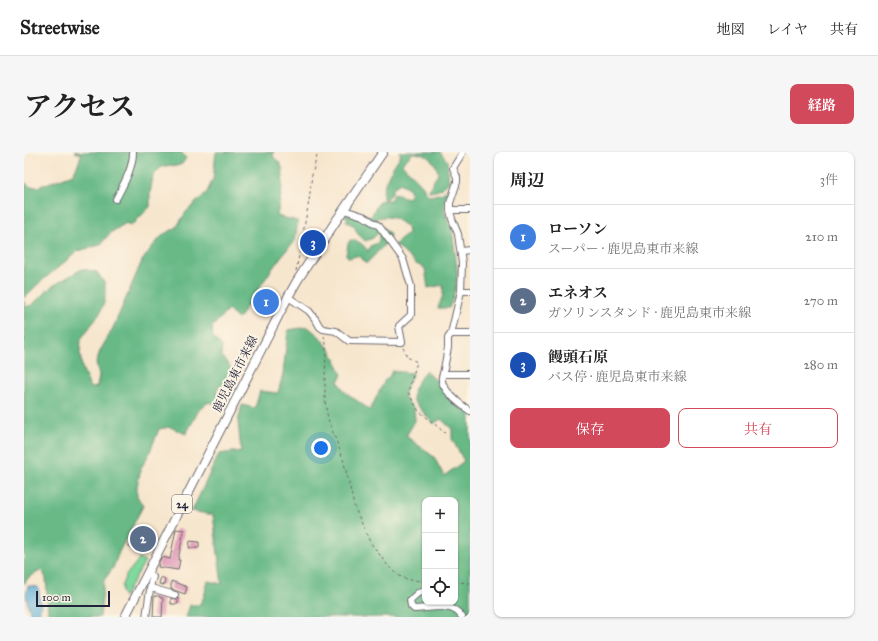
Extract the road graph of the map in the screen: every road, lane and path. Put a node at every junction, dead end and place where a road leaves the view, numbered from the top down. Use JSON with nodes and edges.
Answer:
{"nodes":[{"id":1,"x":133,"y":152,"type":"edge"},
{"id":2,"x":318,"y":152,"type":"edge"},
{"id":3,"x":383,"y":152,"type":"edge"},
{"id":4,"x":463,"y":152,"type":"edge"},
{"id":5,"x":116,"y":200,"type":"dead end"},
{"id":6,"x":344,"y":210,"type":"junction"},
{"id":7,"x":450,"y":210,"type":"junction"},
{"id":8,"x":470,"y":210,"type":"edge"},
{"id":9,"x":470,"y":250,"type":"edge"},
{"id":10,"x":461,"y":251,"type":"junction"},
{"id":11,"x":297,"y":281,"type":"junction"},
{"id":12,"x":461,"y":291,"type":"junction"},
{"id":13,"x":470,"y":291,"type":"edge"},
{"id":14,"x":288,"y":297,"type":"junction"},
{"id":15,"x":323,"y":329,"type":"junction"},
{"id":16,"x":451,"y":334,"type":"junction"},
{"id":17,"x":470,"y":334,"type":"edge"},
{"id":18,"x":402,"y":342,"type":"junction"},
{"id":19,"x":443,"y":374,"type":"junction"},
{"id":20,"x":470,"y":374,"type":"edge"},
{"id":21,"x":470,"y":411,"type":"edge"},
{"id":22,"x":445,"y":434,"type":"dead end"},
{"id":23,"x":147,"y":573,"type":"junction"},
{"id":24,"x":422,"y":581,"type":"edge"},
{"id":25,"x":458,"y":582,"type":"edge"},
{"id":26,"x":470,"y":583,"type":"edge"},
{"id":27,"x":151,"y":588,"type":"junction"},
{"id":28,"x":422,"y":592,"type":"edge"},
{"id":29,"x":174,"y":595,"type":"dead end"},
{"id":30,"x":124,"y":617,"type":"edge"},
{"id":31,"x":146,"y":617,"type":"edge"},
{"id":32,"x":462,"y":617,"type":"edge"}],
"edges":[{"from":1,"to":5,"type":"street"},
{"from":2,"to":11,"type":"path"},
{"from":3,"to":6,"type":"main road","name":"鹿児島東市来線","number":"24"},
{"from":4,"to":7,"type":"street"},
{"from":6,"to":11,"type":"main road","name":"鹿児島東市来線","number":"24"},
{"from":6,"to":18,"type":"street"},
{"from":7,"to":8,"type":"street"},
{"from":7,"to":10,"type":"street"},
{"from":9,"to":10,"type":"street"},
{"from":10,"to":12,"type":"street"},
{"from":11,"to":14,"type":"main road","name":"鹿児島東市来線","number":"24"},
{"from":12,"to":13,"type":"street"},
{"from":12,"to":16,"type":"street"},
{"from":14,"to":15,"type":"street"},
{"from":14,"to":23,"type":"main road","name":"鹿児島東市来線","number":"24"},
{"from":15,"to":18,"type":"street"},
{"from":15,"to":24,"type":"path"},
{"from":16,"to":17,"type":"street"},
{"from":16,"to":19,"type":"street"},
{"from":18,"to":22,"type":"path"},
{"from":19,"to":20,"type":"street"},
{"from":19,"to":21,"type":"street"},
{"from":23,"to":27,"type":"street"},
{"from":23,"to":30,"type":"main road","name":"鹿児島東市来線","number":"24"},
{"from":25,"to":26,"type":"path"},
{"from":27,"to":29,"type":"street"},
{"from":27,"to":31,"type":"street"},
{"from":28,"to":32,"type":"street"}]}
